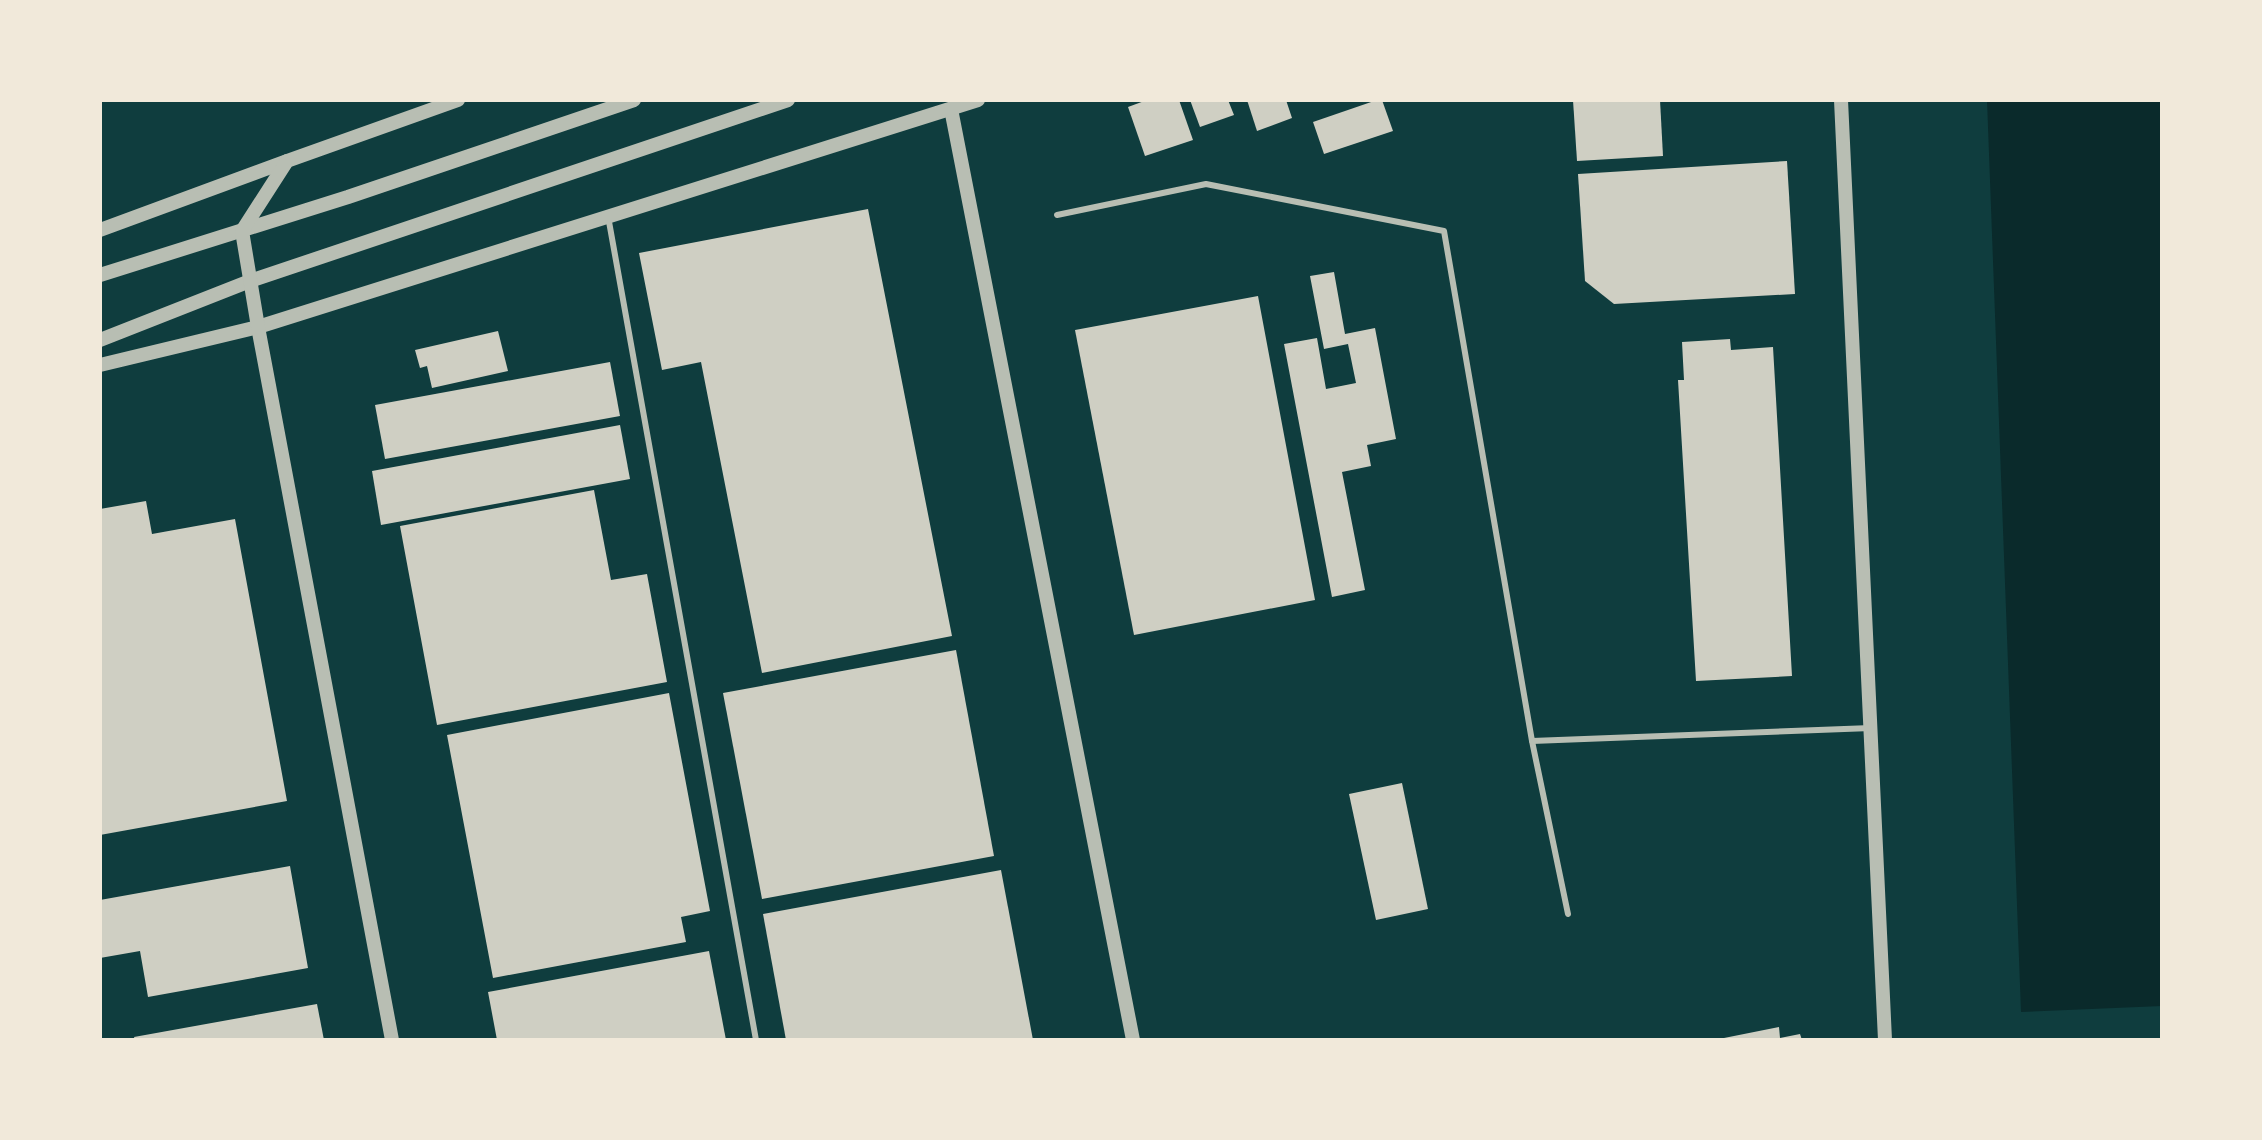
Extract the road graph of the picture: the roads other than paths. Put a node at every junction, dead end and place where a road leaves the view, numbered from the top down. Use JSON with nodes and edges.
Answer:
{"nodes":[{"id":1,"x":458,"y":100,"type":"edge"},
{"id":2,"x":634,"y":100,"type":"edge"},
{"id":3,"x":788,"y":100,"type":"edge"},
{"id":4,"x":978,"y":100,"type":"edge"},
{"id":5,"x":1841,"y":100,"type":"edge"},
{"id":6,"x":951,"y":109,"type":"junction"},
{"id":7,"x":287,"y":161,"type":"junction"},
{"id":8,"x":1057,"y":215,"type":"dead end"},
{"id":9,"x":608,"y":216,"type":"junction"},
{"id":10,"x":100,"y":230,"type":"edge"},
{"id":11,"x":242,"y":231,"type":"junction"},
{"id":12,"x":100,"y":275,"type":"edge"},
{"id":13,"x":250,"y":281,"type":"junction"},
{"id":14,"x":258,"y":327,"type":"junction"},
{"id":15,"x":100,"y":340,"type":"edge"},
{"id":16,"x":100,"y":365,"type":"edge"},
{"id":17,"x":1871,"y":728,"type":"junction"},
{"id":18,"x":1532,"y":741,"type":"junction"},
{"id":19,"x":1568,"y":914,"type":"dead end"},
{"id":20,"x":392,"y":1040,"type":"edge"},
{"id":21,"x":756,"y":1040,"type":"edge"},
{"id":22,"x":1133,"y":1040,"type":"edge"},
{"id":23,"x":1885,"y":1040,"type":"edge"}],
"edges":[{"from":1,"to":7,"type":"street"},
{"from":2,"to":11,"type":"street"},
{"from":3,"to":13,"type":"street"},
{"from":4,"to":6,"type":"street"},
{"from":5,"to":17,"type":"street"},
{"from":6,"to":9,"type":"street"},
{"from":6,"to":22,"type":"street"},
{"from":7,"to":10,"type":"street"},
{"from":7,"to":11,"type":"street"},
{"from":8,"to":18,"type":"lane"},
{"from":9,"to":14,"type":"street"},
{"from":9,"to":21,"type":"lane"},
{"from":11,"to":12,"type":"street"},
{"from":11,"to":13,"type":"street"},
{"from":13,"to":14,"type":"street"},
{"from":13,"to":15,"type":"street"},
{"from":14,"to":16,"type":"street"},
{"from":14,"to":20,"type":"street"},
{"from":17,"to":18,"type":"lane"},
{"from":17,"to":23,"type":"street"},
{"from":18,"to":19,"type":"lane"}]}
